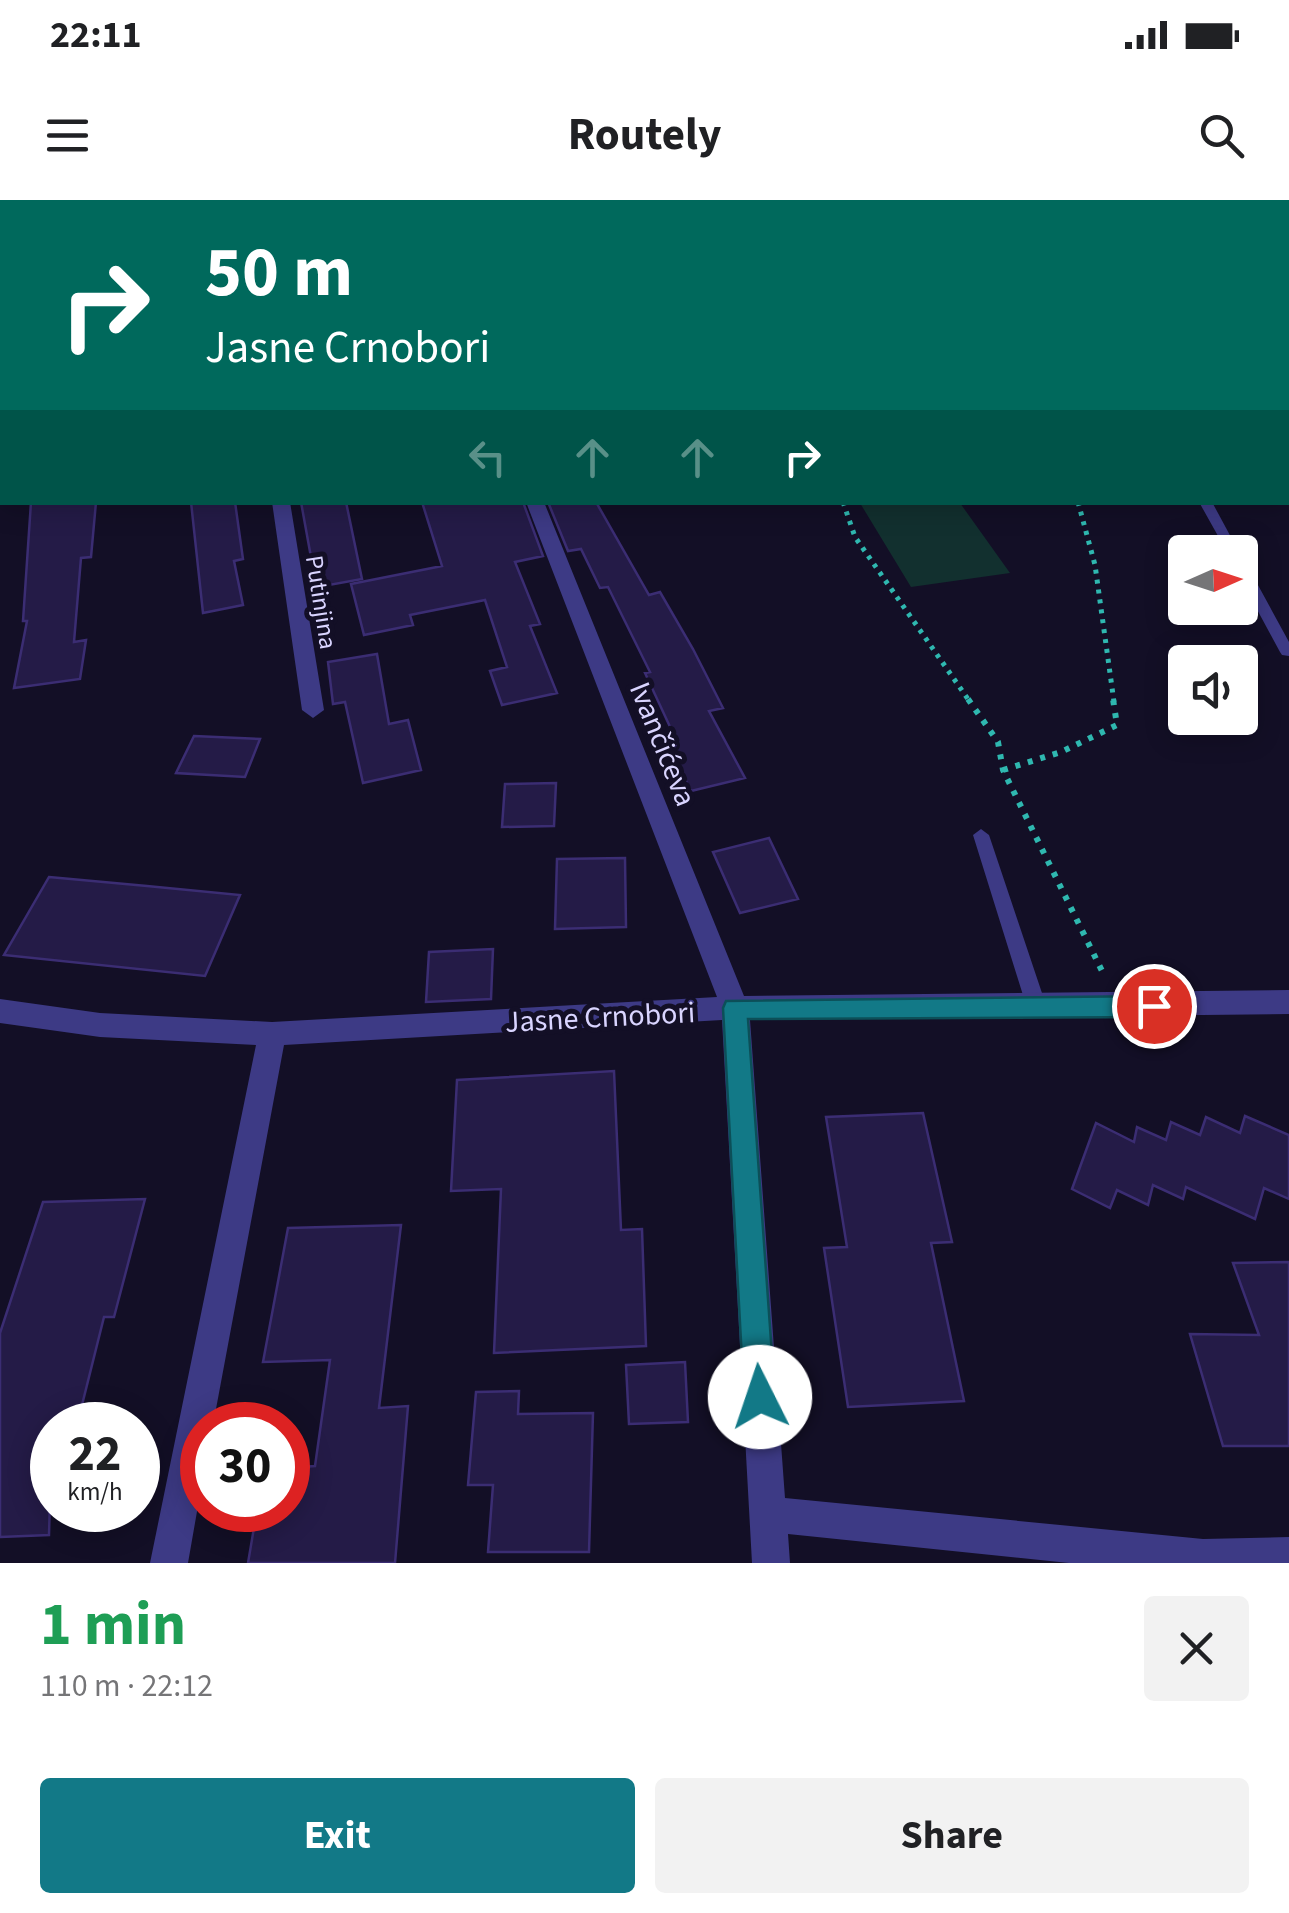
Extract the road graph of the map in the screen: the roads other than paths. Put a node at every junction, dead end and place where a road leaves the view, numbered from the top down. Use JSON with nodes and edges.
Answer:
{"nodes":[{"id":1,"x":282,"y":505,"type":"edge"},
{"id":2,"x":536,"y":505,"type":"edge"},
{"id":3,"x":1208,"y":505,"type":"edge"},
{"id":4,"x":1224,"y":535,"type":"edge"},
{"id":5,"x":1258,"y":598,"type":"edge"},
{"id":6,"x":1287,"y":652,"type":"edge"},
{"id":7,"x":313,"y":710,"type":"dead end"},
{"id":8,"x":981,"y":835,"type":"dead end"},
{"id":9,"x":1289,"y":1002,"type":"edge"},
{"id":10,"x":735,"y":1008,"type":"junction"},
{"id":11,"x":1037,"y":1008,"type":"junction"},
{"id":12,"x":0,"y":1011,"type":"edge"},
{"id":13,"x":272,"y":1034,"type":"junction"},
{"id":14,"x":767,"y":1514,"type":"junction"},
{"id":15,"x":1289,"y":1556,"type":"edge"},
{"id":16,"x":1204,"y":1560,"type":"edge"},
{"id":17,"x":168,"y":1563,"type":"edge"},
{"id":18,"x":771,"y":1563,"type":"edge"}],
"edges":[{"from":1,"to":7,"type":"street","name":"Putinjina"},
{"from":2,"to":10,"type":"street","name":"Ivančićeva"},
{"from":3,"to":4,"type":"lane"},
{"from":5,"to":6,"type":"lane"},
{"from":8,"to":11,"type":"lane"},
{"from":9,"to":11,"type":"street","name":"Jasne Crnobori"},
{"from":10,"to":11,"type":"street","name":"Jasne Crnobori"},
{"from":10,"to":13,"type":"street","name":"Jasne Crnobori"},
{"from":10,"to":14,"type":"street","name":"Ivančićeva"},
{"from":12,"to":13,"type":"street","name":"Jasne Crnobori"},
{"from":13,"to":17,"type":"street"},
{"from":14,"to":16,"type":"street"},
{"from":14,"to":18,"type":"street","name":"Ivančićeva"},
{"from":15,"to":16,"type":"street"}]}
